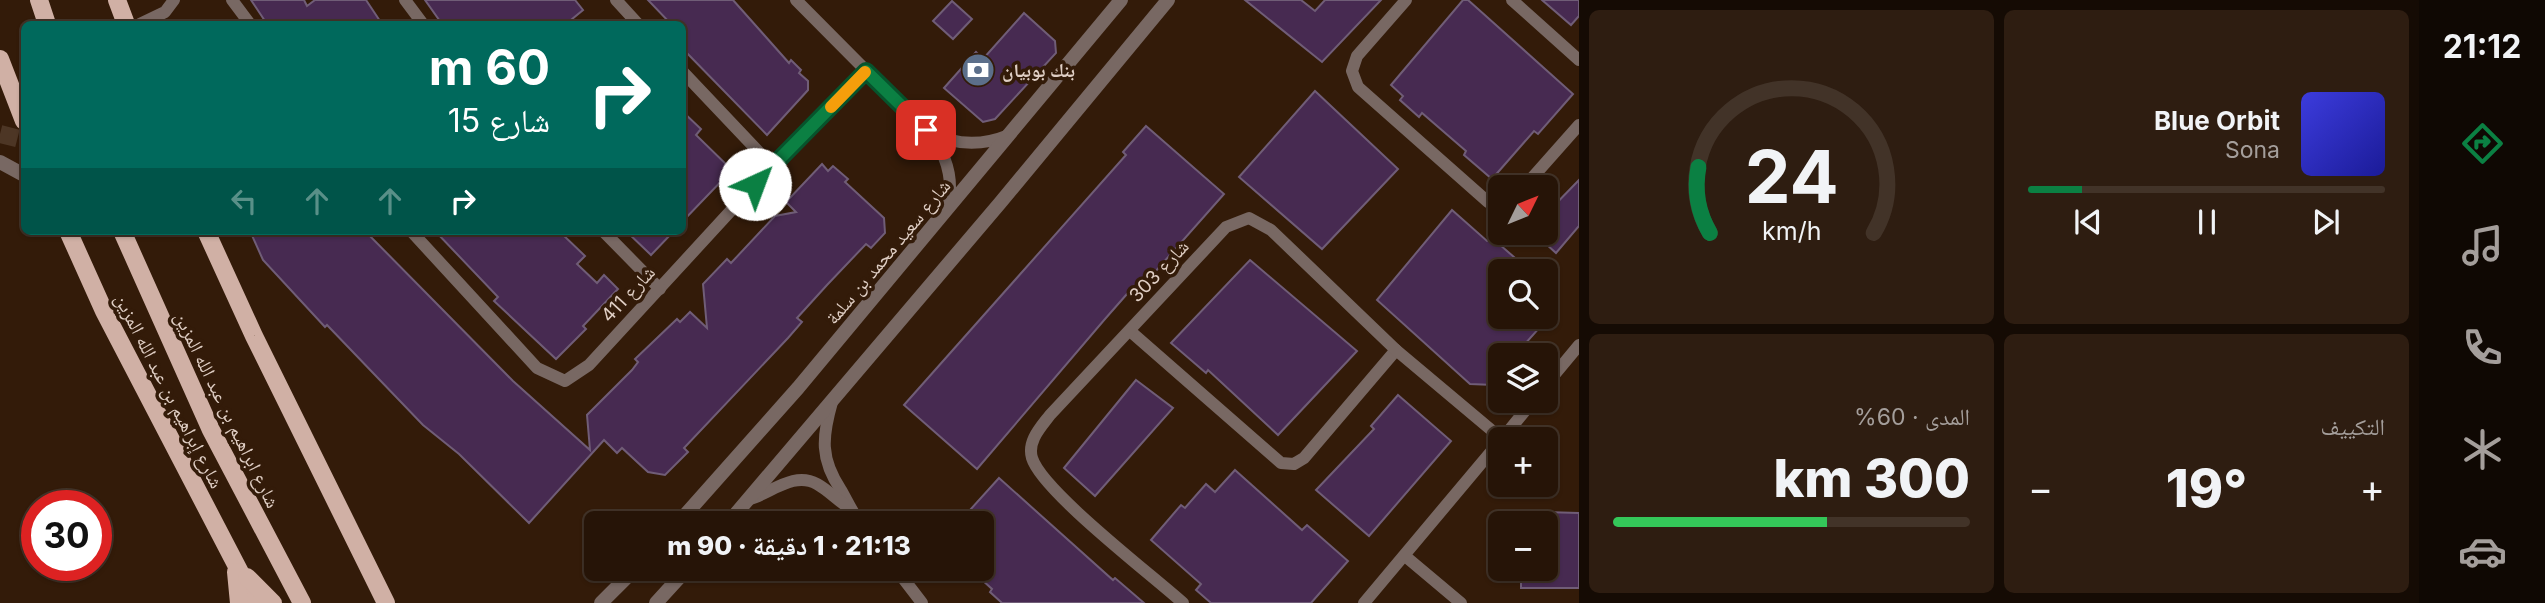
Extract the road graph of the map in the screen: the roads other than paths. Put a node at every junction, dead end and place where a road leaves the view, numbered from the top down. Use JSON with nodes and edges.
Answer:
{"nodes":[{"id":1,"x":39,"y":0,"type":"edge"},
{"id":2,"x":117,"y":0,"type":"edge"},
{"id":3,"x":174,"y":0,"type":"edge"},
{"id":4,"x":232,"y":0,"type":"edge"},
{"id":5,"x":405,"y":0,"type":"edge"},
{"id":6,"x":616,"y":0,"type":"edge"},
{"id":7,"x":796,"y":0,"type":"edge"},
{"id":8,"x":1121,"y":0,"type":"edge"},
{"id":9,"x":1168,"y":0,"type":"edge"},
{"id":10,"x":1406,"y":0,"type":"edge"},
{"id":11,"x":1512,"y":0,"type":"edge"},
{"id":12,"x":46,"y":21,"type":"edge"},
{"id":13,"x":125,"y":21,"type":"edge"},
{"id":14,"x":146,"y":21,"type":"edge"},
{"id":15,"x":248,"y":21,"type":"edge"},
{"id":16,"x":422,"y":21,"type":"edge"},
{"id":17,"x":635,"y":21,"type":"edge"},
{"id":18,"x":0,"y":59,"type":"edge"},
{"id":19,"x":1579,"y":60,"type":"edge"},
{"id":20,"x":866,"y":71,"type":"junction"},
{"id":21,"x":686,"y":75,"type":"edge"},
{"id":22,"x":21,"y":113,"type":"edge"},
{"id":23,"x":1579,"y":125,"type":"edge"},
{"id":24,"x":926,"y":130,"type":"junction"},
{"id":25,"x":1009,"y":135,"type":"junction"},
{"id":26,"x":0,"y":162,"type":"edge"},
{"id":27,"x":772,"y":166,"type":"junction"},
{"id":28,"x":21,"y":173,"type":"edge"},
{"id":29,"x":1535,"y":175,"type":"edge"},
{"id":30,"x":1488,"y":202,"type":"edge"},
{"id":31,"x":947,"y":210,"type":"junction"},
{"id":32,"x":68,"y":235,"type":"edge"},
{"id":33,"x":119,"y":235,"type":"edge"},
{"id":34,"x":124,"y":235,"type":"edge"},
{"id":35,"x":208,"y":235,"type":"edge"},
{"id":36,"x":415,"y":235,"type":"edge"},
{"id":37,"x":607,"y":235,"type":"edge"},
{"id":38,"x":130,"y":252,"type":"junction"},
{"id":39,"x":660,"y":289,"type":"junction"},
{"id":40,"x":1130,"y":331,"type":"junction"},
{"id":41,"x":1579,"y":345,"type":"edge"},
{"id":42,"x":1395,"y":350,"type":"junction"},
{"id":43,"x":1558,"y":370,"type":"edge"},
{"id":44,"x":833,"y":401,"type":"junction"},
{"id":45,"x":1523,"y":413,"type":"edge"},
{"id":46,"x":1512,"y":427,"type":"edge"},
{"id":47,"x":1488,"y":429,"type":"edge"},
{"id":48,"x":1488,"y":456,"type":"edge"},
{"id":49,"x":750,"y":499,"type":"junction"},
{"id":50,"x":848,"y":507,"type":"junction"},
{"id":51,"x":689,"y":511,"type":"edge"},
{"id":52,"x":739,"y":511,"type":"edge"},
{"id":53,"x":851,"y":511,"type":"edge"},
{"id":54,"x":1405,"y":556,"type":"junction"},
{"id":55,"x":236,"y":568,"type":"junction"},
{"id":56,"x":623,"y":581,"type":"edge"},
{"id":57,"x":676,"y":581,"type":"edge"},
{"id":58,"x":905,"y":581,"type":"edge"},
{"id":59,"x":386,"y":602,"type":"edge"},
{"id":60,"x":239,"y":603,"type":"edge"},
{"id":61,"x":256,"y":603,"type":"edge"},
{"id":62,"x":273,"y":603,"type":"edge"},
{"id":63,"x":302,"y":603,"type":"edge"},
{"id":64,"x":601,"y":603,"type":"edge"},
{"id":65,"x":656,"y":603,"type":"edge"},
{"id":66,"x":922,"y":603,"type":"edge"},
{"id":67,"x":1183,"y":603,"type":"edge"},
{"id":68,"x":1364,"y":603,"type":"edge"},
{"id":69,"x":1461,"y":603,"type":"edge"}],
"edges":[{"from":1,"to":12,"type":"main road"},
{"from":2,"to":13,"type":"main road"},
{"from":3,"to":14,"type":"street"},
{"from":4,"to":15,"type":"street"},
{"from":5,"to":16,"type":"street"},
{"from":6,"to":17,"type":"street"},
{"from":7,"to":20,"type":"street"},
{"from":8,"to":25,"type":"street","name":"شارع سعيد محمد بن سلمة"},
{"from":9,"to":44,"type":"street"},
{"from":10,"to":30,"type":"street"},
{"from":11,"to":19,"type":"street"},
{"from":18,"to":22,"type":"main road"},
{"from":20,"to":24,"type":"street"},
{"from":20,"to":27,"type":"street","name":"شارع 411"},
{"from":21,"to":27,"type":"street"},
{"from":23,"to":29,"type":"street"},
{"from":24,"to":25,"type":"street"},
{"from":24,"to":31,"type":"street"},
{"from":25,"to":31,"type":"street","name":"شارع سعيد محمد بن سلمة"},
{"from":26,"to":28,"type":"street"},
{"from":27,"to":39,"type":"street","name":"شارع 411"},
{"from":31,"to":51,"type":"street","name":"شارع سعيد محمد بن سلمة"},
{"from":32,"to":55,"type":"main road","name":"شارع إبراهيم بن عبد الله المزين"},
{"from":33,"to":38,"type":"main road"},
{"from":34,"to":38,"type":"main road","name":"شارع ابراهيم بن عبد الله المزين"},
{"from":35,"to":59,"type":"main road"},
{"from":36,"to":39,"type":"street","name":"شارع 411"},
{"from":37,"to":39,"type":"street"},
{"from":38,"to":63,"type":"main road","name":"شارع ابراهيم بن عبد الله المزين"},
{"from":40,"to":42,"type":"street","name":"شارع 303"},
{"from":40,"to":42,"type":"street"},
{"from":40,"to":67,"type":"street","name":"شارع 303"},
{"from":41,"to":43,"type":"street"},
{"from":42,"to":47,"type":"street","name":"شارع 303"},
{"from":44,"to":49,"type":"street"},
{"from":44,"to":50,"type":"street"},
{"from":45,"to":46,"type":"street"},
{"from":48,"to":54,"type":"street"},
{"from":49,"to":50,"type":"street"},
{"from":49,"to":52,"type":"street"},
{"from":50,"to":53,"type":"street"},
{"from":54,"to":68,"type":"street"},
{"from":54,"to":69,"type":"street"},
{"from":55,"to":60,"type":"main road"},
{"from":55,"to":61,"type":"main road","name":"شارع إبراهيم بن عبد الله المزين"},
{"from":55,"to":62,"type":"main road"},
{"from":56,"to":64,"type":"street"},
{"from":57,"to":65,"type":"street"},
{"from":58,"to":66,"type":"street"}]}
